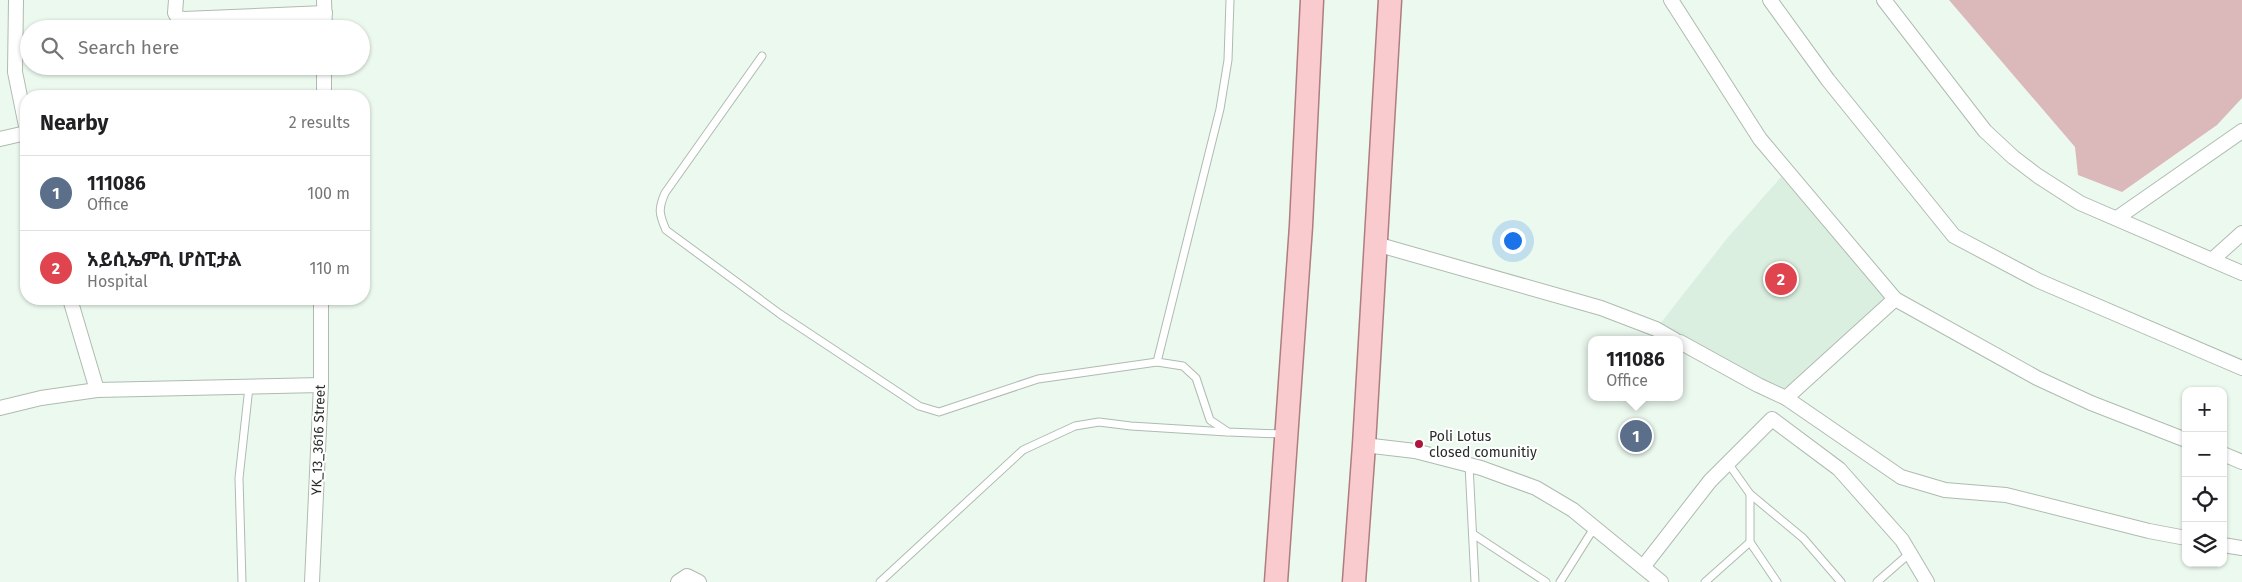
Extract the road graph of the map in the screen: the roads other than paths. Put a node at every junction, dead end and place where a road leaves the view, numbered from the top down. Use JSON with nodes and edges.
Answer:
{"nodes":[{"id":1,"x":16,"y":0,"type":"edge"},
{"id":2,"x":176,"y":0,"type":"edge"},
{"id":3,"x":1230,"y":0,"type":"edge"},
{"id":4,"x":1312,"y":0,"type":"edge"},
{"id":5,"x":1390,"y":0,"type":"edge"},
{"id":6,"x":1671,"y":0,"type":"edge"},
{"id":7,"x":1770,"y":0,"type":"edge"},
{"id":8,"x":1884,"y":0,"type":"edge"},
{"id":9,"x":325,"y":6,"type":"edge"},
{"id":10,"x":324,"y":20,"type":"edge"},
{"id":11,"x":762,"y":56,"type":"dead end"},
{"id":12,"x":324,"y":75,"type":"edge"},
{"id":13,"x":324,"y":90,"type":"edge"},
{"id":14,"x":20,"y":97,"type":"edge"},
{"id":15,"x":2242,"y":132,"type":"edge"},
{"id":16,"x":20,"y":134,"type":"edge"},
{"id":17,"x":0,"y":139,"type":"edge"},
{"id":18,"x":2117,"y":218,"type":"junction"},
{"id":19,"x":2242,"y":232,"type":"edge"},
{"id":20,"x":1376,"y":244,"type":"junction"},
{"id":21,"x":2212,"y":260,"type":"junction"},
{"id":22,"x":2242,"y":272,"type":"edge"},
{"id":23,"x":1895,"y":298,"type":"junction"},
{"id":24,"x":72,"y":305,"type":"edge"},
{"id":25,"x":322,"y":305,"type":"edge"},
{"id":26,"x":1668,"y":336,"type":"edge"},
{"id":27,"x":1683,"y":344,"type":"edge"},
{"id":28,"x":1157,"y":362,"type":"junction"},
{"id":29,"x":2242,"y":368,"type":"edge"},
{"id":30,"x":320,"y":384,"type":"junction"},
{"id":31,"x":249,"y":387,"type":"junction"},
{"id":32,"x":96,"y":390,"type":"junction"},
{"id":33,"x":1786,"y":398,"type":"junction"},
{"id":34,"x":0,"y":408,"type":"edge"},
{"id":35,"x":1228,"y":432,"type":"junction"},
{"id":36,"x":1285,"y":434,"type":"junction"},
{"id":37,"x":2182,"y":438,"type":"edge"},
{"id":38,"x":1364,"y":445,"type":"junction"},
{"id":39,"x":2227,"y":456,"type":"edge"},
{"id":40,"x":2242,"y":462,"type":"edge"},
{"id":41,"x":1728,"y":463,"type":"junction"},
{"id":42,"x":1470,"y":465,"type":"junction"},
{"id":43,"x":1750,"y":494,"type":"junction"},
{"id":44,"x":1594,"y":528,"type":"junction"},
{"id":45,"x":1473,"y":534,"type":"junction"},
{"id":46,"x":2182,"y":537,"type":"edge"},
{"id":47,"x":1750,"y":542,"type":"junction"},
{"id":48,"x":2227,"y":546,"type":"edge"},
{"id":49,"x":2242,"y":548,"type":"edge"},
{"id":50,"x":1910,"y":553,"type":"junction"},
{"id":51,"x":1643,"y":567,"type":"junction"},
{"id":52,"x":242,"y":582,"type":"edge"},
{"id":53,"x":312,"y":582,"type":"edge"},
{"id":54,"x":678,"y":582,"type":"edge"},
{"id":55,"x":699,"y":582,"type":"edge"},
{"id":56,"x":880,"y":582,"type":"edge"},
{"id":57,"x":1276,"y":582,"type":"edge"},
{"id":58,"x":1354,"y":582,"type":"edge"},
{"id":59,"x":1475,"y":582,"type":"edge"},
{"id":60,"x":1546,"y":582,"type":"edge"},
{"id":61,"x":1560,"y":582,"type":"edge"},
{"id":62,"x":1662,"y":582,"type":"edge"},
{"id":63,"x":1705,"y":582,"type":"edge"},
{"id":64,"x":1777,"y":582,"type":"edge"},
{"id":65,"x":1841,"y":582,"type":"edge"},
{"id":66,"x":1877,"y":582,"type":"edge"},
{"id":67,"x":1927,"y":582,"type":"edge"}],
"edges":[{"from":1,"to":14,"type":"street"},
{"from":2,"to":9,"type":"street"},
{"from":3,"to":28,"type":"lane"},
{"from":4,"to":36,"type":"main road"},
{"from":5,"to":20,"type":"main road"},
{"from":6,"to":23,"type":"street"},
{"from":7,"to":29,"type":"street"},
{"from":8,"to":18,"type":"street"},
{"from":9,"to":10,"type":"street"},
{"from":11,"to":28,"type":"lane"},
{"from":12,"to":13,"type":"street"},
{"from":15,"to":18,"type":"street"},
{"from":16,"to":17,"type":"street"},
{"from":18,"to":21,"type":"street"},
{"from":19,"to":21,"type":"street"},
{"from":20,"to":26,"type":"street"},
{"from":20,"to":38,"type":"main road"},
{"from":21,"to":22,"type":"street"},
{"from":23,"to":33,"type":"street"},
{"from":23,"to":37,"type":"street"},
{"from":24,"to":32,"type":"street"},
{"from":25,"to":30,"type":"street","name":"YK_13_3616 Street"},
{"from":27,"to":33,"type":"street"},
{"from":28,"to":35,"type":"lane"},
{"from":30,"to":31,"type":"street"},
{"from":30,"to":53,"type":"street","name":"YK_13_3616 Street"},
{"from":31,"to":32,"type":"street"},
{"from":31,"to":52,"type":"lane"},
{"from":32,"to":34,"type":"street"},
{"from":33,"to":46,"type":"street"},
{"from":35,"to":36,"type":"lane"},
{"from":35,"to":56,"type":"lane"},
{"from":36,"to":57,"type":"main road"},
{"from":38,"to":42,"type":"street"},
{"from":38,"to":58,"type":"main road"},
{"from":39,"to":40,"type":"street"},
{"from":41,"to":43,"type":"lane"},
{"from":41,"to":50,"type":"street"},
{"from":41,"to":51,"type":"street"},
{"from":42,"to":44,"type":"street"},
{"from":42,"to":45,"type":"lane"},
{"from":43,"to":47,"type":"lane"},
{"from":43,"to":65,"type":"lane"},
{"from":44,"to":51,"type":"street"},
{"from":44,"to":61,"type":"lane"},
{"from":45,"to":59,"type":"lane"},
{"from":45,"to":60,"type":"lane"},
{"from":47,"to":63,"type":"lane"},
{"from":47,"to":64,"type":"lane"},
{"from":48,"to":49,"type":"street"},
{"from":50,"to":66,"type":"lane"},
{"from":50,"to":67,"type":"street"},
{"from":51,"to":62,"type":"street"},
{"from":54,"to":55,"type":"street"}]}
